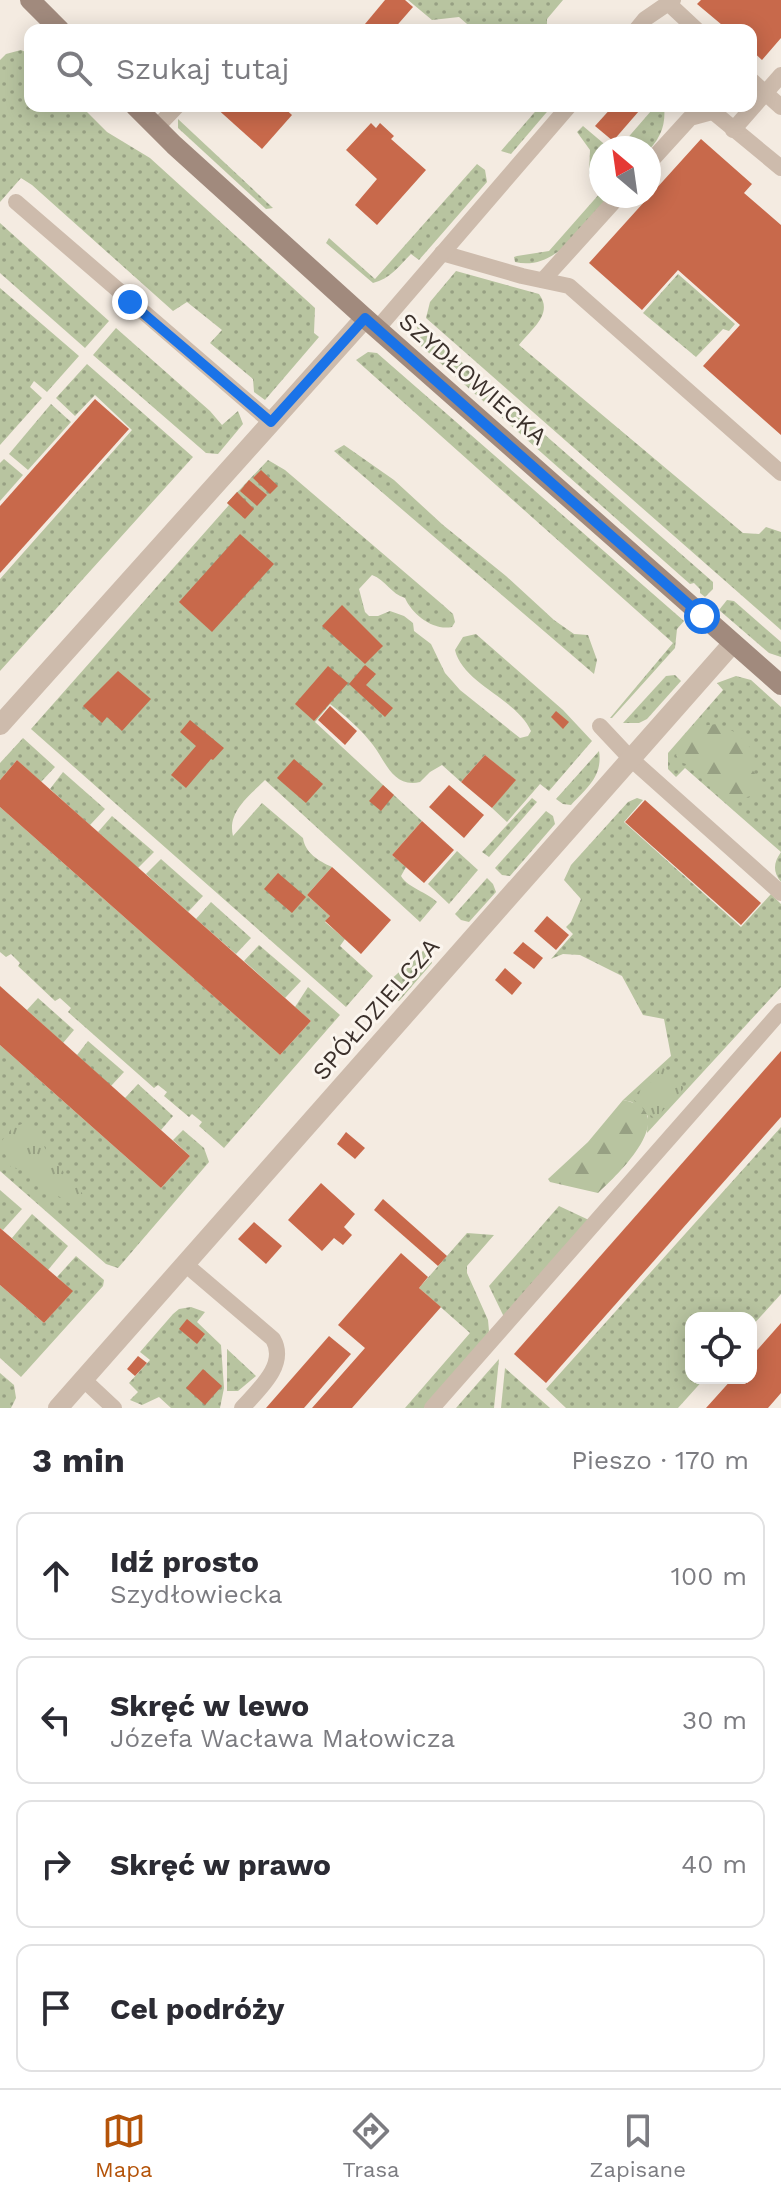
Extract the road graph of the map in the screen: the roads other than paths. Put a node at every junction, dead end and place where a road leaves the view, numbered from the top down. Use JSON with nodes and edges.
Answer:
{"nodes":[{"id":1,"x":30,"y":0,"type":"edge"},
{"id":2,"x":665,"y":1,"type":"edge"},
{"id":3,"x":54,"y":24,"type":"edge"},
{"id":4,"x":640,"y":24,"type":"edge"},
{"id":5,"x":690,"y":24,"type":"edge"},
{"id":6,"x":781,"y":75,"type":"edge"},
{"id":7,"x":757,"y":86,"type":"edge"},
{"id":8,"x":765,"y":93,"type":"junction"},
{"id":9,"x":757,"y":102,"type":"edge"},
{"id":10,"x":781,"y":107,"type":"edge"},
{"id":11,"x":141,"y":112,"type":"edge"},
{"id":12,"x":171,"y":112,"type":"edge"},
{"id":13,"x":564,"y":112,"type":"edge"},
{"id":14,"x":703,"y":112,"type":"edge"},
{"id":15,"x":712,"y":112,"type":"edge"},
{"id":16,"x":749,"y":112,"type":"edge"},
{"id":17,"x":156,"y":128,"type":"junction"},
{"id":18,"x":733,"y":130,"type":"junction"},
{"id":19,"x":661,"y":150,"type":"edge"},
{"id":20,"x":781,"y":168,"type":"edge"},
{"id":21,"x":16,"y":202,"type":"dead end"},
{"id":22,"x":608,"y":208,"type":"edge"},
{"id":23,"x":442,"y":253,"type":"junction"},
{"id":24,"x":543,"y":280,"type":"junction"},
{"id":25,"x":371,"y":324,"type":"junction"},
{"id":26,"x":266,"y":428,"type":"junction"},
{"id":27,"x":277,"y":448,"type":"dead end"},
{"id":28,"x":781,"y":473,"type":"edge"},
{"id":29,"x":733,"y":643,"type":"junction"},
{"id":30,"x":781,"y":685,"type":"edge"},
{"id":31,"x":0,"y":725,"type":"edge"},
{"id":32,"x":600,"y":726,"type":"dead end"},
{"id":33,"x":631,"y":759,"type":"junction"},
{"id":34,"x":781,"y":893,"type":"edge"},
{"id":35,"x":781,"y":1011,"type":"edge"},
{"id":36,"x":185,"y":1264,"type":"junction"},
{"id":37,"x":84,"y":1380,"type":"junction"},
{"id":38,"x":58,"y":1408,"type":"edge"},
{"id":39,"x":114,"y":1408,"type":"edge"},
{"id":40,"x":242,"y":1408,"type":"edge"},
{"id":41,"x":432,"y":1408,"type":"edge"}],
"edges":[{"from":1,"to":3,"type":"street"},
{"from":2,"to":4,"type":"lane"},
{"from":2,"to":5,"type":"lane"},
{"from":6,"to":8,"type":"lane"},
{"from":7,"to":8,"type":"lane"},
{"from":8,"to":9,"type":"lane"},
{"from":8,"to":10,"type":"lane"},
{"from":11,"to":17,"type":"street","name":"SZYDŁOWIECKA"},
{"from":12,"to":17,"type":"lane"},
{"from":13,"to":23,"type":"lane"},
{"from":14,"to":19,"type":"lane"},
{"from":15,"to":18,"type":"lane"},
{"from":16,"to":18,"type":"lane"},
{"from":17,"to":25,"type":"street","name":"SZYDŁOWIECKA"},
{"from":18,"to":20,"type":"lane"},
{"from":21,"to":26,"type":"lane"},
{"from":22,"to":24,"type":"lane"},
{"from":23,"to":24,"type":"lane"},
{"from":23,"to":25,"type":"lane"},
{"from":24,"to":28,"type":"lane"},
{"from":25,"to":26,"type":"street"},
{"from":25,"to":29,"type":"street","name":"SZYDŁOWIECKA"},
{"from":26,"to":27,"type":"street"},
{"from":26,"to":31,"type":"street"},
{"from":29,"to":30,"type":"street","name":"SZYDŁOWIECKA"},
{"from":29,"to":33,"type":"street","name":"SPÓŁDZIELCZA"},
{"from":32,"to":33,"type":"lane"},
{"from":33,"to":34,"type":"lane"},
{"from":33,"to":36,"type":"street","name":"SPÓŁDZIELCZA"},
{"from":35,"to":41,"type":"lane"},
{"from":36,"to":37,"type":"street","name":"SPÓŁDZIELCZA"},
{"from":36,"to":40,"type":"lane"},
{"from":37,"to":38,"type":"street","name":"SPÓŁDZIELCZA"},
{"from":37,"to":39,"type":"lane"}]}
